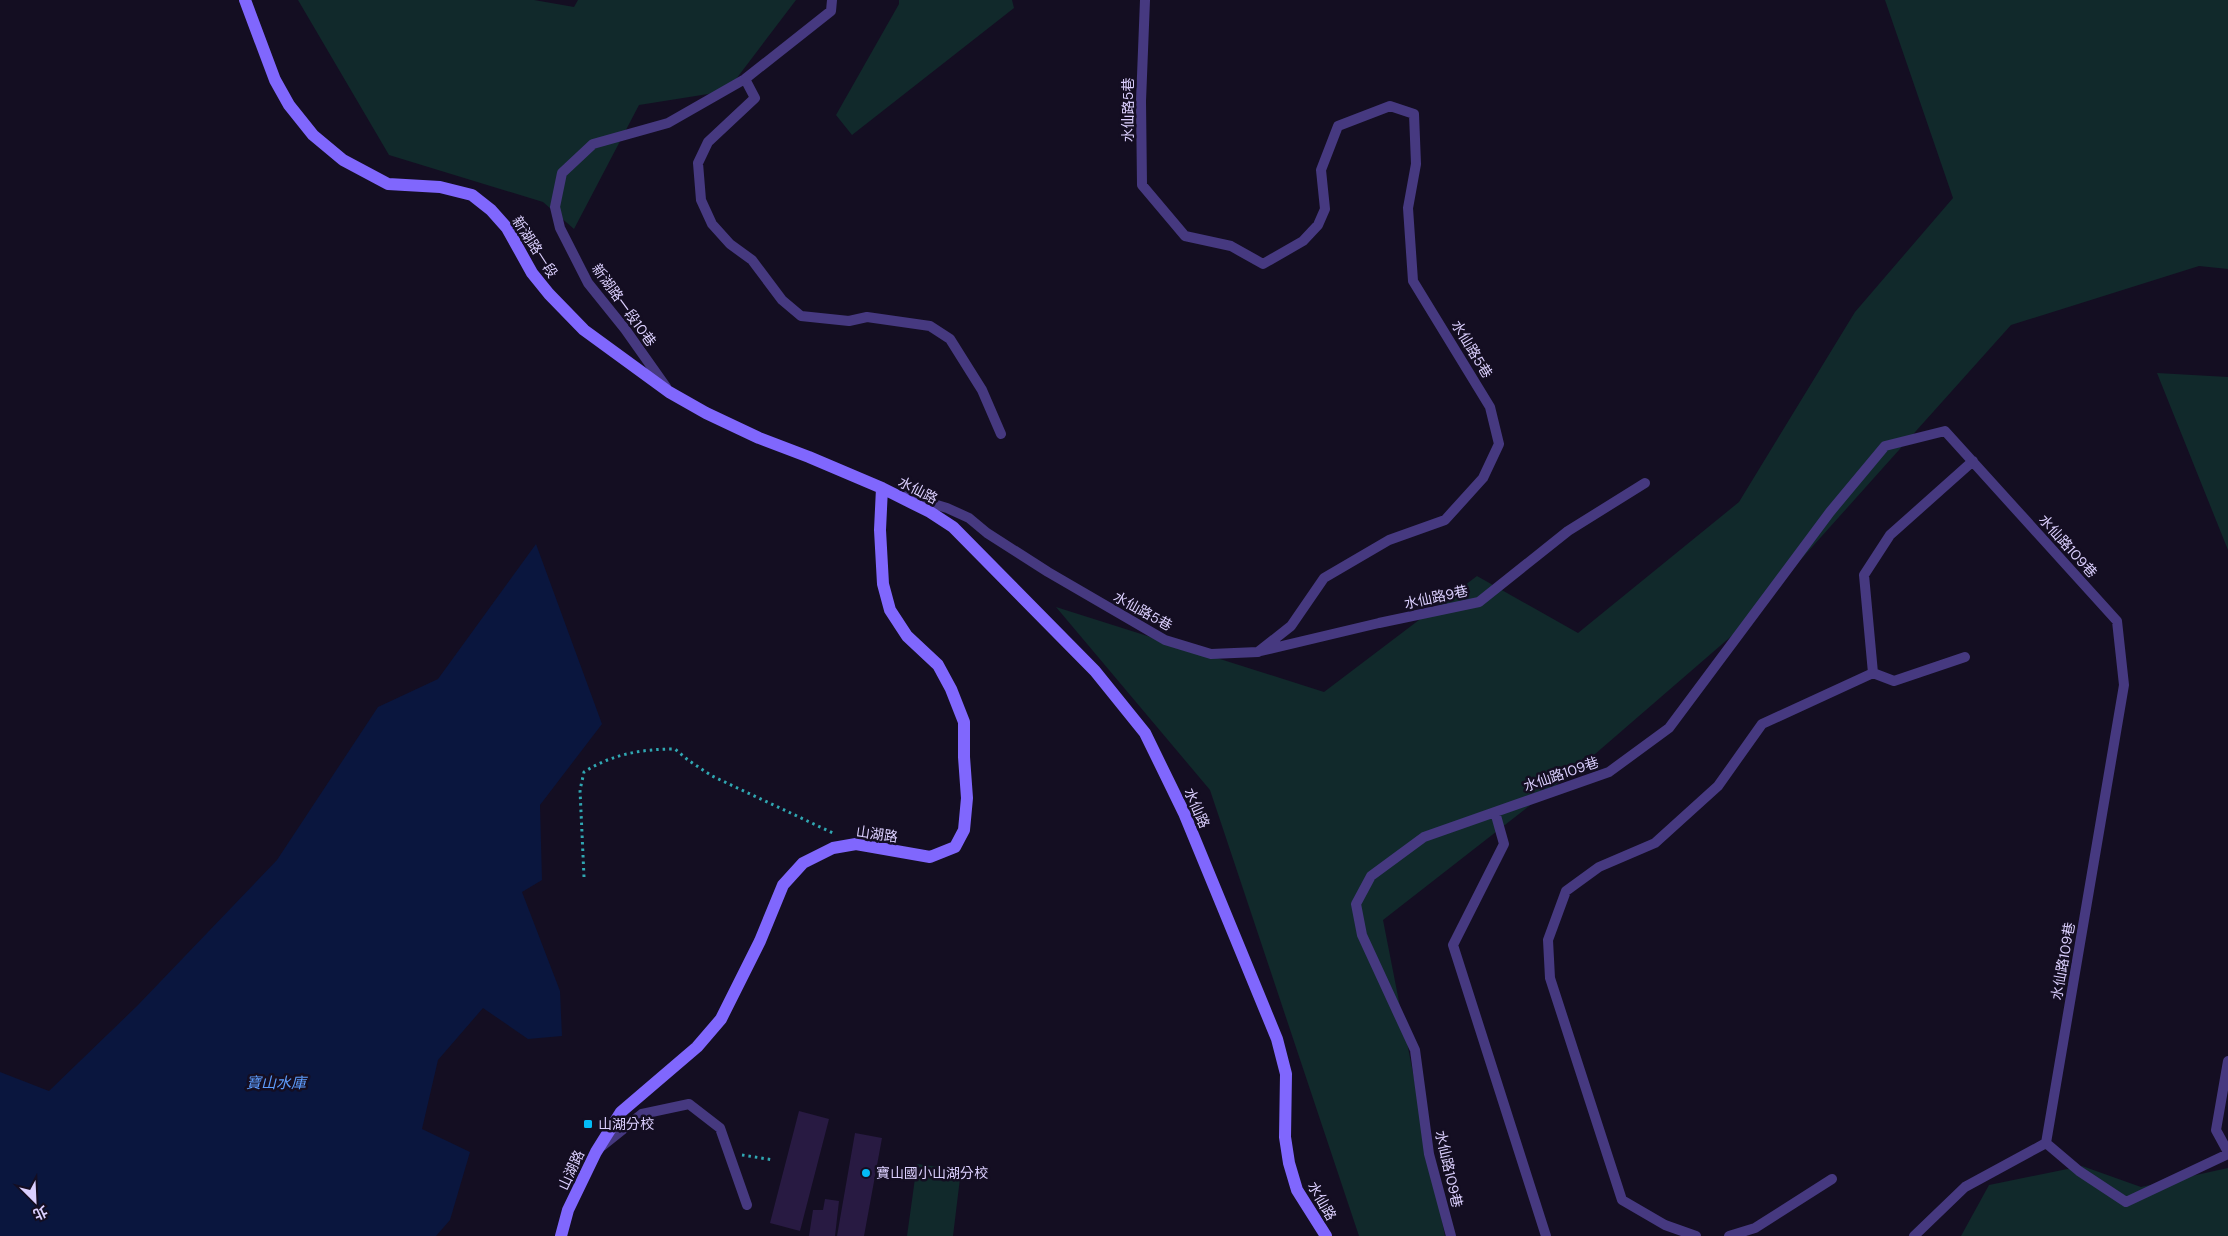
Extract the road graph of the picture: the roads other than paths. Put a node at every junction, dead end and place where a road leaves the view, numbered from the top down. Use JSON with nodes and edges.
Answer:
{"nodes":[{"id":1,"x":245,"y":0,"type":"edge"},
{"id":2,"x":832,"y":0,"type":"edge"},
{"id":3,"x":1145,"y":0,"type":"edge"},
{"id":4,"x":745,"y":80,"type":"junction"},
{"id":5,"x":670,"y":392,"type":"junction"},
{"id":6,"x":1001,"y":434,"type":"dead end"},
{"id":7,"x":1972,"y":461,"type":"junction"},
{"id":8,"x":1645,"y":483,"type":"dead end"},
{"id":9,"x":882,"y":488,"type":"junction"},
{"id":10,"x":1258,"y":652,"type":"junction"},
{"id":11,"x":1965,"y":656,"type":"dead end"},
{"id":12,"x":1873,"y":673,"type":"junction"},
{"id":13,"x":1495,"y":812,"type":"junction"},
{"id":14,"x":2228,"y":1061,"type":"edge"},
{"id":15,"x":2046,"y":1142,"type":"junction"},
{"id":16,"x":596,"y":1152,"type":"junction"},
{"id":17,"x":2228,"y":1153,"type":"edge"},
{"id":18,"x":1832,"y":1179,"type":"dead end"},
{"id":19,"x":747,"y":1205,"type":"dead end"},
{"id":20,"x":561,"y":1236,"type":"edge"},
{"id":21,"x":1326,"y":1236,"type":"edge"},
{"id":22,"x":1451,"y":1236,"type":"edge"},
{"id":23,"x":1546,"y":1236,"type":"edge"},
{"id":24,"x":1696,"y":1236,"type":"edge"},
{"id":25,"x":1729,"y":1236,"type":"edge"},
{"id":26,"x":1914,"y":1236,"type":"edge"}],
"edges":[{"from":1,"to":5,"type":"street","name":"新湖路一段"},
{"from":2,"to":4,"type":"lane","name":"新湖路一段10巷"},
{"from":3,"to":10,"type":"lane","name":"水仙路5巷"},
{"from":4,"to":5,"type":"lane","name":"新湖路一段10巷"},
{"from":4,"to":6,"type":"lane"},
{"from":5,"to":9,"type":"street","name":"新湖路一段"},
{"from":7,"to":12,"type":"lane"},
{"from":7,"to":13,"type":"lane","name":"水仙路109巷"},
{"from":7,"to":15,"type":"lane","name":"水仙路109巷"},
{"from":8,"to":10,"type":"lane","name":"水仙路9巷"},
{"from":9,"to":10,"type":"lane","name":"水仙路5巷"},
{"from":9,"to":16,"type":"street","name":"山湖路"},
{"from":9,"to":21,"type":"street","name":"水仙路"},
{"from":11,"to":12,"type":"lane"},
{"from":12,"to":24,"type":"lane"},
{"from":13,"to":22,"type":"lane","name":"水仙路109巷"},
{"from":13,"to":23,"type":"lane"},
{"from":14,"to":17,"type":"lane"},
{"from":15,"to":17,"type":"lane"},
{"from":15,"to":26,"type":"lane"},
{"from":16,"to":19,"type":"lane"},
{"from":16,"to":20,"type":"street","name":"山湖路"},
{"from":18,"to":25,"type":"lane"}]}
